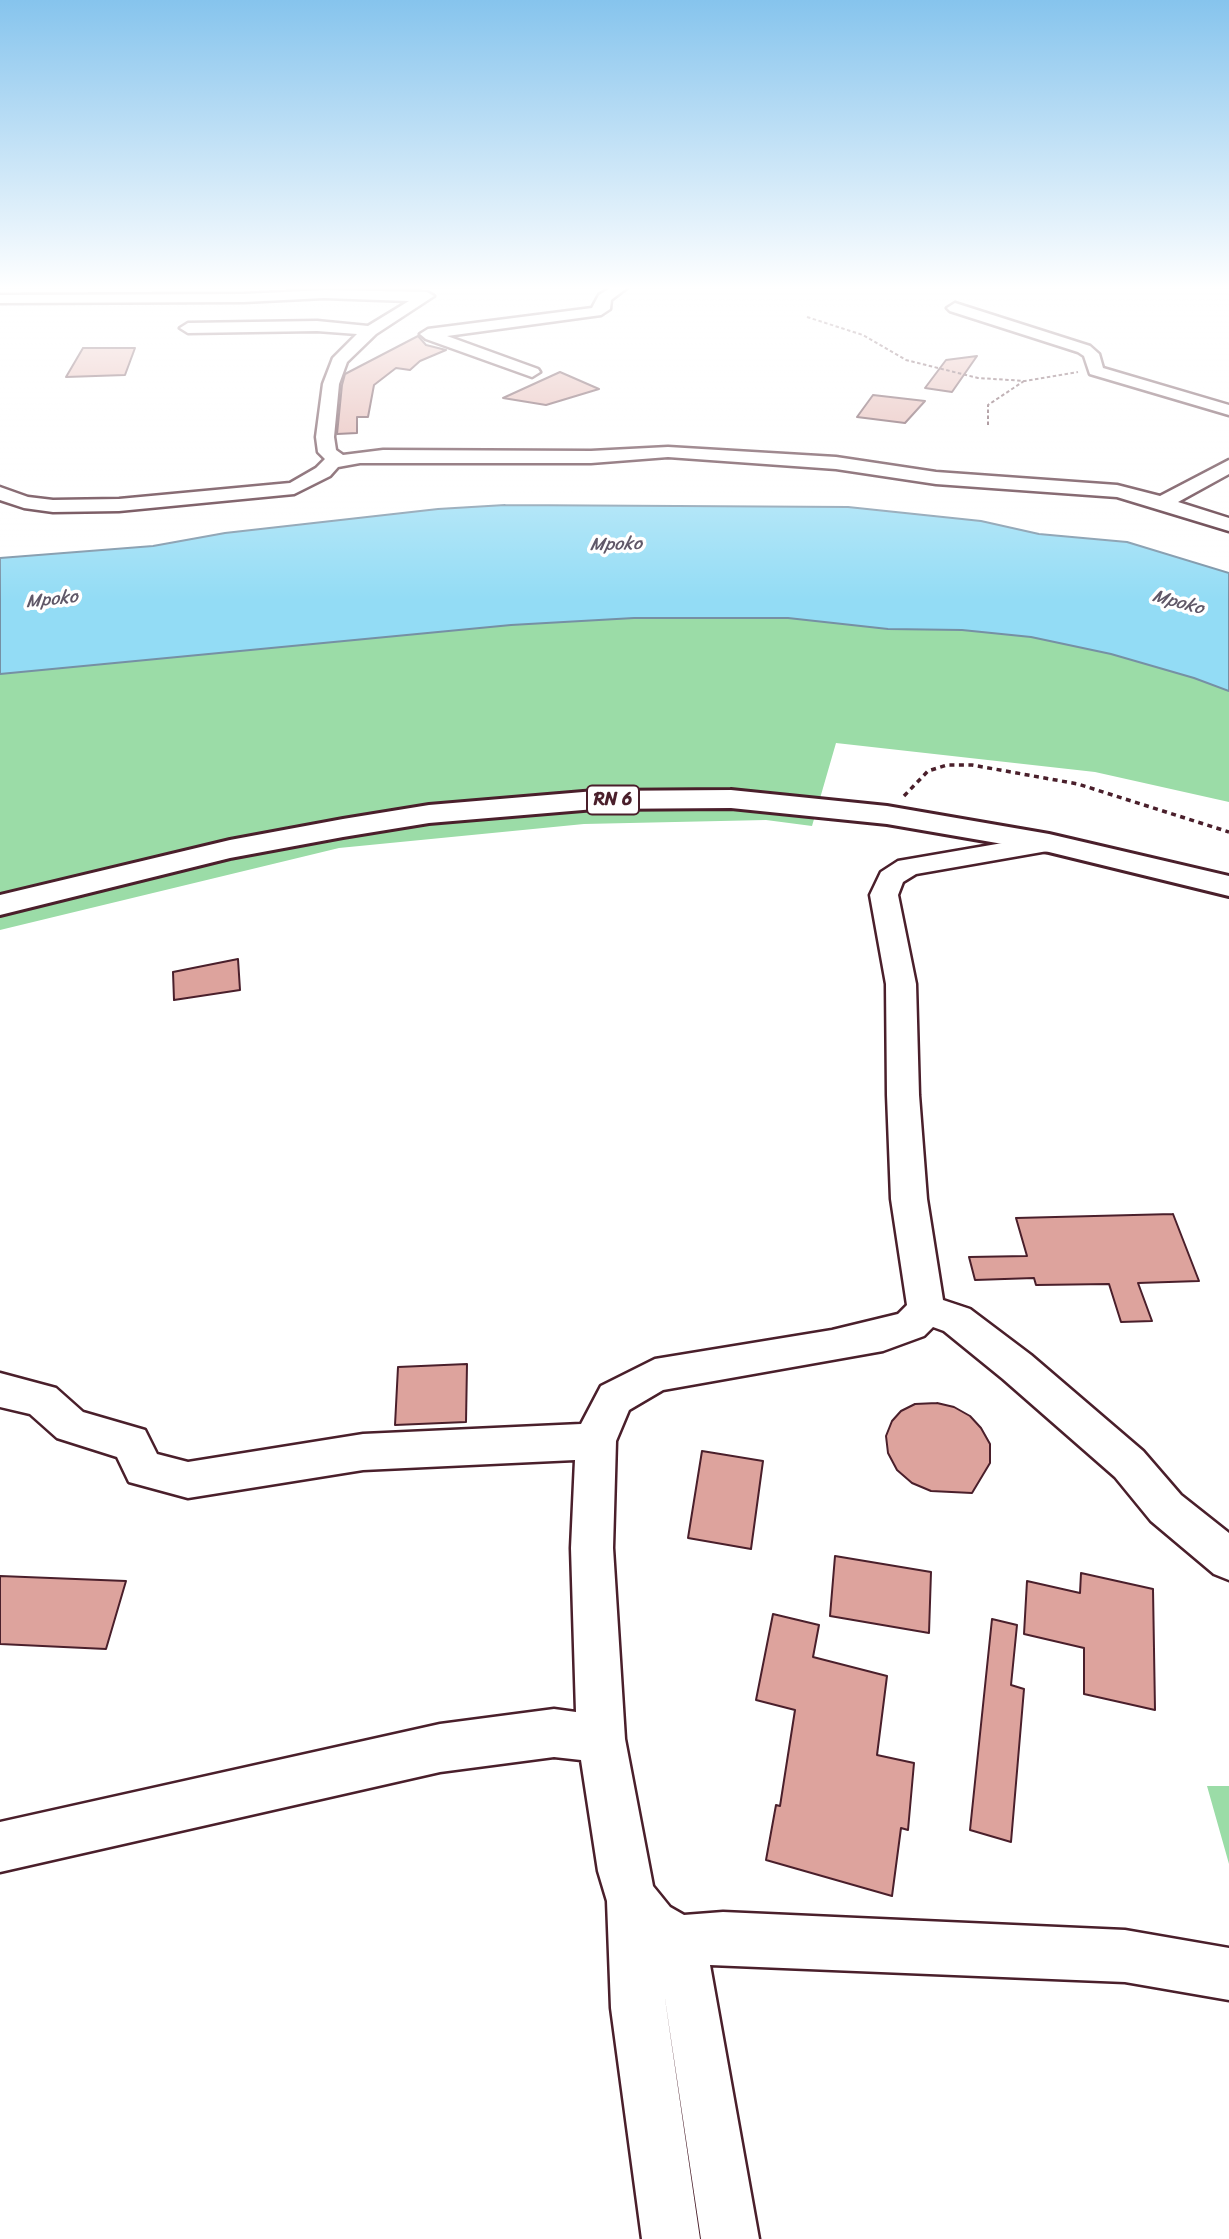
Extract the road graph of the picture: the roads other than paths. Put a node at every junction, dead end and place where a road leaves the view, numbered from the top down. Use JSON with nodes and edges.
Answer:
{"nodes":[{"id":1,"x":330,"y":391,"type":"edge"},
{"id":2,"x":1166,"y":391,"type":"edge"},
{"id":3,"x":1229,"y":410,"type":"edge"},
{"id":4,"x":338,"y":460,"type":"junction"},
{"id":5,"x":1229,"y":466,"type":"edge"},
{"id":6,"x":0,"y":493,"type":"edge"},
{"id":7,"x":1161,"y":503,"type":"junction"},
{"id":8,"x":1229,"y":525,"type":"edge"},
{"id":9,"x":1049,"y":843,"type":"junction"},
{"id":10,"x":1229,"y":886,"type":"edge"},
{"id":11,"x":0,"y":905,"type":"edge"},
{"id":12,"x":926,"y":1309,"type":"junction"},
{"id":13,"x":0,"y":1390,"type":"edge"},
{"id":14,"x":596,"y":1441,"type":"junction"},
{"id":15,"x":1229,"y":1560,"type":"edge"},
{"id":16,"x":601,"y":1739,"type":"junction"},
{"id":17,"x":0,"y":1847,"type":"edge"},
{"id":18,"x":632,"y":1901,"type":"junction"},
{"id":19,"x":679,"y":1941,"type":"junction"},
{"id":20,"x":1229,"y":1974,"type":"edge"},
{"id":21,"x":671,"y":2239,"type":"edge"},
{"id":22,"x":730,"y":2239,"type":"edge"}],
"edges":[{"from":1,"to":4,"type":"street"},
{"from":2,"to":3,"type":"street"},
{"from":4,"to":6,"type":"street"},
{"from":4,"to":7,"type":"street"},
{"from":5,"to":7,"type":"street"},
{"from":7,"to":8,"type":"street"},
{"from":9,"to":10,"type":"main road","number":"RN 6"},
{"from":9,"to":11,"type":"main road","number":"RN 6"},
{"from":9,"to":12,"type":"street"},
{"from":12,"to":14,"type":"street"},
{"from":12,"to":15,"type":"street"},
{"from":13,"to":14,"type":"street"},
{"from":14,"to":16,"type":"street"},
{"from":16,"to":17,"type":"street"},
{"from":16,"to":18,"type":"street"},
{"from":18,"to":19,"type":"street"},
{"from":18,"to":21,"type":"street"},
{"from":19,"to":20,"type":"street"},
{"from":19,"to":22,"type":"street"}]}
